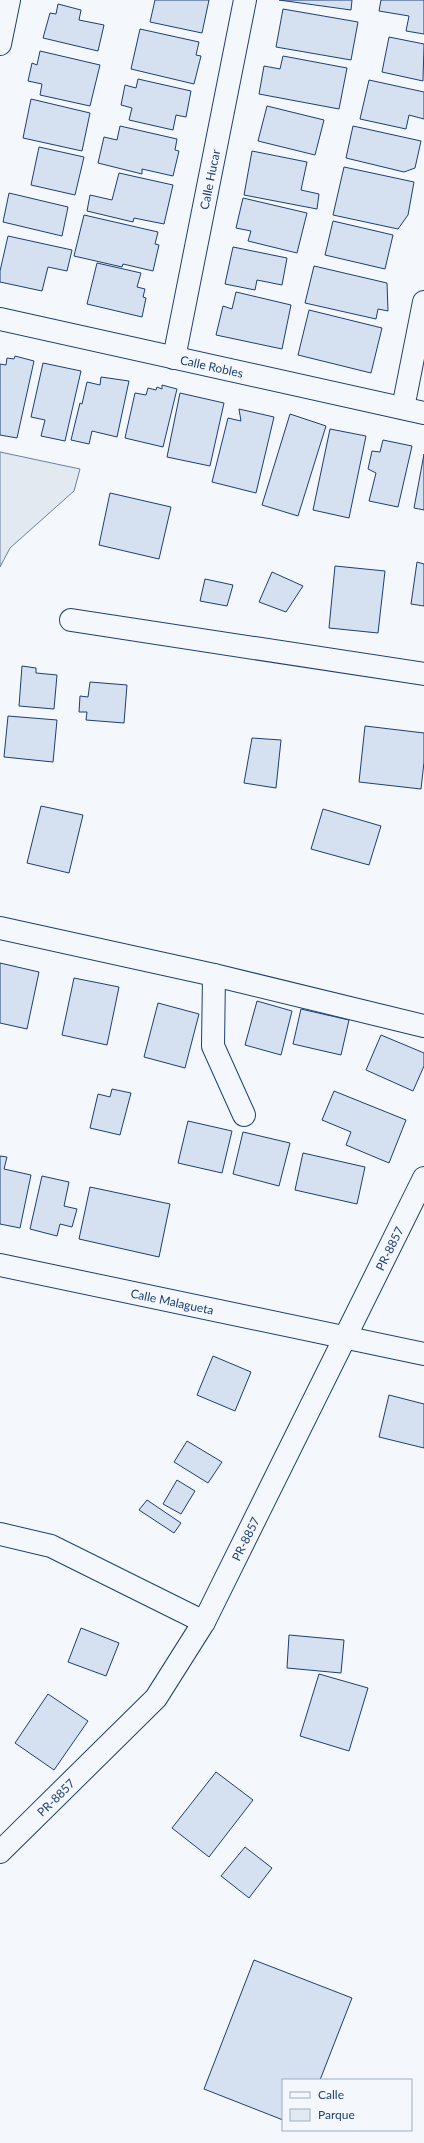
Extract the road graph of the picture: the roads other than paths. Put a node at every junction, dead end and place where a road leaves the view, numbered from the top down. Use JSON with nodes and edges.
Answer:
{"nodes":[{"id":1,"x":9,"y":0,"type":"edge"},
{"id":2,"x":245,"y":0,"type":"edge"},
{"id":3,"x":0,"y":44,"type":"edge"},
{"id":4,"x":424,"y":302,"type":"edge"},
{"id":5,"x":0,"y":320,"type":"edge"},
{"id":6,"x":174,"y":358,"type":"junction"},
{"id":7,"x":403,"y":408,"type":"junction"},
{"id":8,"x":424,"y":413,"type":"edge"},
{"id":9,"x":71,"y":620,"type":"dead end"},
{"id":10,"x":424,"y":674,"type":"edge"},
{"id":11,"x":0,"y":928,"type":"edge"},
{"id":12,"x":214,"y":975,"type":"junction"},
{"id":13,"x":424,"y":1026,"type":"edge"},
{"id":14,"x":244,"y":1115,"type":"dead end"},
{"id":15,"x":424,"y":1178,"type":"edge"},
{"id":16,"x":0,"y":1265,"type":"edge"},
{"id":17,"x":345,"y":1338,"type":"junction"},
{"id":18,"x":424,"y":1354,"type":"edge"},
{"id":19,"x":0,"y":1534,"type":"edge"},
{"id":20,"x":204,"y":1622,"type":"junction"},
{"id":21,"x":0,"y":1852,"type":"edge"}],
"edges":[{"from":1,"to":3,"type":"street"},
{"from":2,"to":6,"type":"street","name":"Calle Hucar"},
{"from":4,"to":7,"type":"street"},
{"from":5,"to":6,"type":"street","name":"Calle Robles"},
{"from":6,"to":7,"type":"street","name":"Calle Robles"},
{"from":7,"to":8,"type":"street","name":"Calle Robles"},
{"from":9,"to":10,"type":"street"},
{"from":11,"to":12,"type":"street"},
{"from":12,"to":13,"type":"street"},
{"from":12,"to":14,"type":"street"},
{"from":15,"to":17,"type":"street","name":"PR-8857"},
{"from":16,"to":17,"type":"street","name":"Calle Malagueta"},
{"from":17,"to":18,"type":"street","name":"Calle Malagueta"},
{"from":17,"to":20,"type":"street","name":"PR-8857"},
{"from":19,"to":20,"type":"street"},
{"from":20,"to":21,"type":"street","name":"PR-8857","number":"PR-8857"}]}
